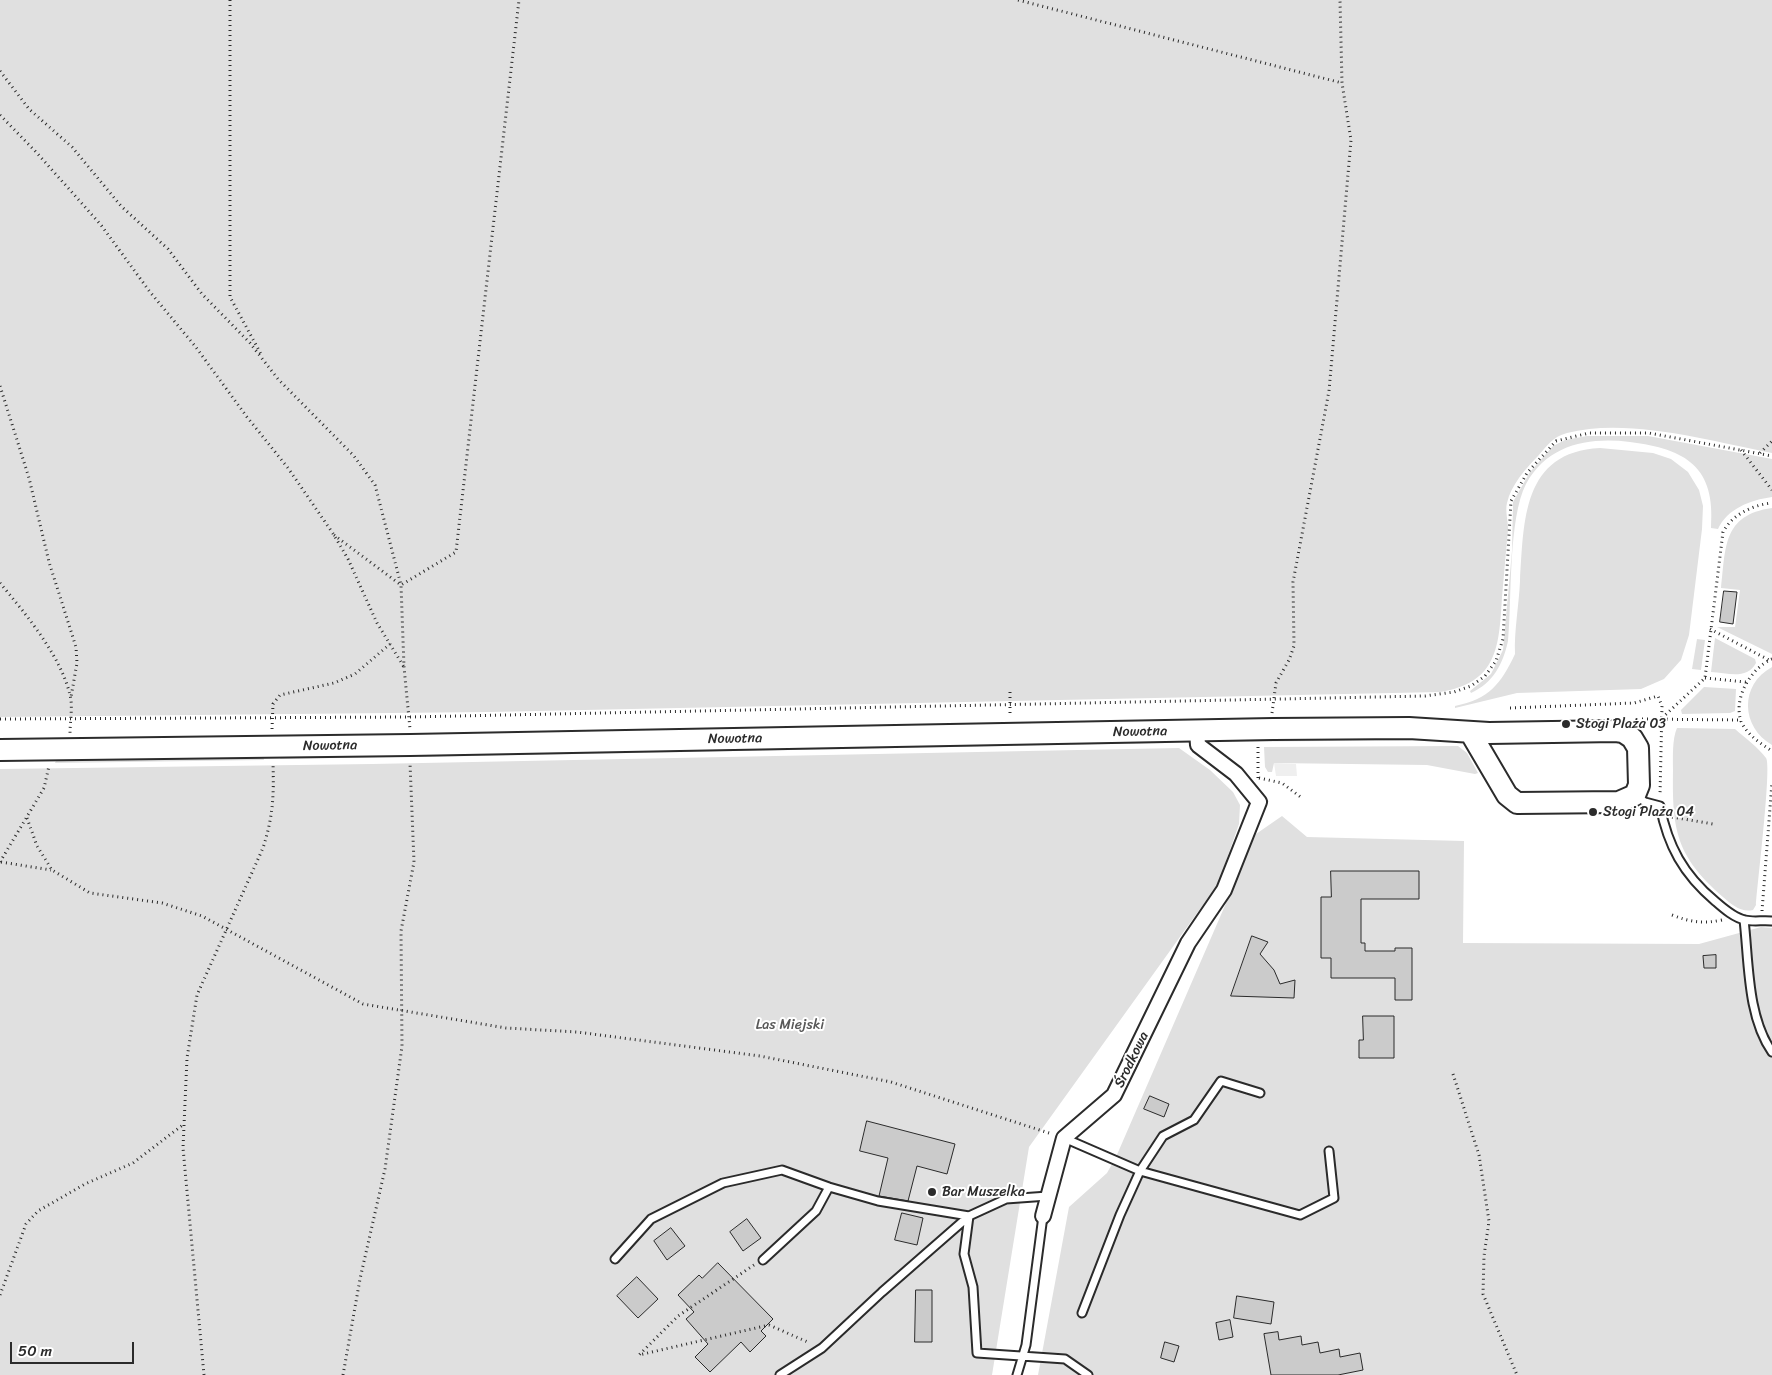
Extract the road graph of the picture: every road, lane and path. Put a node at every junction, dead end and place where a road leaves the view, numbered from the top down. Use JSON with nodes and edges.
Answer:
{"nodes":[{"id":1,"x":230,"y":0,"type":"edge"},
{"id":2,"x":519,"y":0,"type":"edge"},
{"id":3,"x":1018,"y":0,"type":"edge"},
{"id":4,"x":1340,"y":0,"type":"edge"},
{"id":5,"x":0,"y":71,"type":"edge"},
{"id":6,"x":1342,"y":83,"type":"junction"},
{"id":7,"x":0,"y":115,"type":"edge"},
{"id":8,"x":264,"y":362,"type":"junction"},
{"id":9,"x":0,"y":386,"type":"edge"},
{"id":10,"x":1772,"y":441,"type":"edge"},
{"id":11,"x":1740,"y":450,"type":"junction"},
{"id":12,"x":1760,"y":454,"type":"junction"},
{"id":13,"x":1772,"y":456,"type":"edge"},
{"id":14,"x":1772,"y":490,"type":"edge"},
{"id":15,"x":1772,"y":503,"type":"edge"},
{"id":16,"x":334,"y":535,"type":"junction"},
{"id":17,"x":0,"y":583,"type":"edge"},
{"id":18,"x":401,"y":585,"type":"junction"},
{"id":19,"x":1710,"y":629,"type":"junction"},
{"id":20,"x":390,"y":644,"type":"junction"},
{"id":21,"x":1771,"y":659,"type":"edge"},
{"id":22,"x":404,"y":668,"type":"junction"},
{"id":23,"x":1705,"y":678,"type":"junction"},
{"id":24,"x":1746,"y":682,"type":"junction"},
{"id":25,"x":1010,"y":692,"type":"dead end"},
{"id":26,"x":71,"y":696,"type":"junction"},
{"id":27,"x":1272,"y":700,"type":"junction"},
{"id":28,"x":1010,"y":704,"type":"junction"},
{"id":29,"x":1510,"y":708,"type":"dead end"},
{"id":30,"x":409,"y":716,"type":"junction"},
{"id":31,"x":272,"y":718,"type":"junction"},
{"id":32,"x":1662,"y":718,"type":"junction"},
{"id":33,"x":0,"y":720,"type":"edge"},
{"id":34,"x":70,"y":720,"type":"junction"},
{"id":35,"x":1741,"y":720,"type":"junction"},
{"id":36,"x":1273,"y":729,"type":"junction"},
{"id":37,"x":1197,"y":731,"type":"junction"},
{"id":38,"x":1470,"y":732,"type":"junction"},
{"id":39,"x":1010,"y":734,"type":"junction"},
{"id":40,"x":1258,"y":744,"type":"dead end"},
{"id":41,"x":410,"y":745,"type":"junction"},
{"id":42,"x":272,"y":747,"type":"junction"},
{"id":43,"x":0,"y":750,"type":"edge"},
{"id":44,"x":50,"y":750,"type":"junction"},
{"id":45,"x":71,"y":750,"type":"junction"},
{"id":46,"x":1772,"y":751,"type":"edge"},
{"id":47,"x":1258,"y":778,"type":"junction"},
{"id":48,"x":1772,"y":782,"type":"edge"},
{"id":49,"x":1635,"y":795,"type":"junction"},
{"id":50,"x":1302,"y":798,"type":"dead end"},
{"id":51,"x":1259,"y":802,"type":"junction"},
{"id":52,"x":1660,"y":806,"type":"junction"},
{"id":53,"x":27,"y":818,"type":"junction"},
{"id":54,"x":1662,"y":818,"type":"junction"},
{"id":55,"x":1713,"y":824,"type":"dead end"},
{"id":56,"x":0,"y":862,"type":"edge"},
{"id":57,"x":52,"y":870,"type":"junction"},
{"id":58,"x":1672,"y":915,"type":"dead end"},
{"id":59,"x":1736,"y":916,"type":"junction"},
{"id":60,"x":1744,"y":920,"type":"junction"},
{"id":61,"x":1761,"y":920,"type":"junction"},
{"id":62,"x":1772,"y":920,"type":"edge"},
{"id":63,"x":226,"y":929,"type":"junction"},
{"id":64,"x":402,"y":1010,"type":"junction"},
{"id":65,"x":1772,"y":1052,"type":"edge"},
{"id":66,"x":1453,"y":1074,"type":"dead end"},
{"id":67,"x":1260,"y":1093,"type":"dead end"},
{"id":68,"x":184,"y":1124,"type":"junction"},
{"id":69,"x":1064,"y":1138,"type":"junction"},
{"id":70,"x":1329,"y":1151,"type":"dead end"},
{"id":71,"x":1140,"y":1171,"type":"junction"},
{"id":72,"x":829,"y":1187,"type":"junction"},
{"id":73,"x":1048,"y":1196,"type":"junction"},
{"id":74,"x":969,"y":1216,"type":"junction"},
{"id":75,"x":1043,"y":1216,"type":"joint"},
{"id":76,"x":615,"y":1259,"type":"dead end"},
{"id":77,"x":763,"y":1260,"type":"joint"},
{"id":78,"x":0,"y":1295,"type":"edge"},
{"id":79,"x":1082,"y":1313,"type":"dead end"},
{"id":80,"x":822,"y":1348,"type":"junction"},
{"id":81,"x":1021,"y":1356,"type":"junction"},
{"id":82,"x":204,"y":1375,"type":"edge"},
{"id":83,"x":343,"y":1375,"type":"edge"},
{"id":84,"x":780,"y":1375,"type":"edge"},
{"id":85,"x":1017,"y":1375,"type":"edge"},
{"id":86,"x":1088,"y":1375,"type":"edge"},
{"id":87,"x":1517,"y":1375,"type":"edge"}],
"edges":[{"from":1,"to":8,"type":"path"},
{"from":2,"to":18,"type":"path"},
{"from":3,"to":6,"type":"path"},
{"from":4,"to":6,"type":"path"},
{"from":5,"to":8,"type":"path"},
{"from":6,"to":27,"type":"path"},
{"from":7,"to":16,"type":"path"},
{"from":8,"to":18,"type":"path"},
{"from":9,"to":26,"type":"path"},
{"from":10,"to":12,"type":"path"},
{"from":11,"to":12,"type":"path"},
{"from":11,"to":14,"type":"path"},
{"from":11,"to":27,"type":"path"},
{"from":12,"to":13,"type":"path"},
{"from":15,"to":19,"type":"path"},
{"from":16,"to":18,"type":"path"},
{"from":16,"to":20,"type":"path"},
{"from":17,"to":26,"type":"path"},
{"from":18,"to":22,"type":"path"},
{"from":19,"to":21,"type":"path"},
{"from":19,"to":23,"type":"path"},
{"from":20,"to":22,"type":"path"},
{"from":20,"to":31,"type":"path"},
{"from":21,"to":24,"type":"path"},
{"from":22,"to":30,"type":"path"},
{"from":23,"to":24,"type":"path"},
{"from":23,"to":32,"type":"path"},
{"from":24,"to":35,"type":"path"},
{"from":25,"to":28,"type":"path"},
{"from":26,"to":34,"type":"path"},
{"from":27,"to":28,"type":"path"},
{"from":27,"to":36,"type":"path"},
{"from":28,"to":30,"type":"path"},
{"from":28,"to":39,"type":"path"},
{"from":29,"to":32,"type":"path"},
{"from":30,"to":31,"type":"path"},
{"from":30,"to":41,"type":"path"},
{"from":31,"to":34,"type":"path"},
{"from":31,"to":42,"type":"path"},
{"from":32,"to":35,"type":"path"},
{"from":32,"to":52,"type":"path"},
{"from":33,"to":34,"type":"path"},
{"from":34,"to":45,"type":"path"},
{"from":35,"to":46,"type":"path"},
{"from":36,"to":37,"type":"street","name":"Nowotna"},
{"from":36,"to":38,"type":"street","name":"Nowotna"},
{"from":37,"to":39,"type":"street","name":"Nowotna"},
{"from":37,"to":51,"type":"street"},
{"from":38,"to":49,"type":"street"},
{"from":38,"to":49,"type":"street","name":"Nowotna"},
{"from":39,"to":41,"type":"street","name":"Nowotna"},
{"from":40,"to":47,"type":"path"},
{"from":41,"to":42,"type":"street","name":"Nowotna"},
{"from":41,"to":64,"type":"path"},
{"from":42,"to":45,"type":"street","name":"Nowotna"},
{"from":42,"to":63,"type":"path"},
{"from":43,"to":44,"type":"street","name":"Nowotna"},
{"from":44,"to":45,"type":"street","name":"Nowotna"},
{"from":44,"to":53,"type":"path"},
{"from":47,"to":50,"type":"path"},
{"from":47,"to":51,"type":"path"},
{"from":48,"to":61,"type":"path"},
{"from":49,"to":52,"type":"lane"},
{"from":51,"to":69,"type":"street","name":"Środkowa"},
{"from":52,"to":54,"type":"lane"},
{"from":53,"to":56,"type":"path"},
{"from":53,"to":57,"type":"path"},
{"from":54,"to":55,"type":"path"},
{"from":54,"to":59,"type":"lane"},
{"from":56,"to":57,"type":"path"},
{"from":57,"to":63,"type":"path"},
{"from":58,"to":59,"type":"path"},
{"from":59,"to":60,"type":"lane"},
{"from":60,"to":61,"type":"lane"},
{"from":60,"to":65,"type":"lane"},
{"from":61,"to":62,"type":"lane"},
{"from":63,"to":64,"type":"path"},
{"from":63,"to":68,"type":"path"},
{"from":64,"to":69,"type":"path"},
{"from":64,"to":83,"type":"path"},
{"from":66,"to":87,"type":"path"},
{"from":67,"to":71,"type":"lane"},
{"from":68,"to":78,"type":"path"},
{"from":68,"to":82,"type":"path"},
{"from":69,"to":71,"type":"lane"},
{"from":69,"to":73,"type":"street"},
{"from":70,"to":71,"type":"lane"},
{"from":71,"to":79,"type":"lane"},
{"from":72,"to":74,"type":"lane"},
{"from":72,"to":76,"type":"lane"},
{"from":72,"to":77,"type":"lane"},
{"from":73,"to":74,"type":"lane"},
{"from":73,"to":75,"type":"street"},
{"from":74,"to":80,"type":"lane"},
{"from":74,"to":81,"type":"lane"},
{"from":75,"to":81,"type":"lane"},
{"from":77,"to":80,"type":"path"},
{"from":80,"to":84,"type":"lane"},
{"from":81,"to":85,"type":"lane"},
{"from":81,"to":86,"type":"lane"}]}
